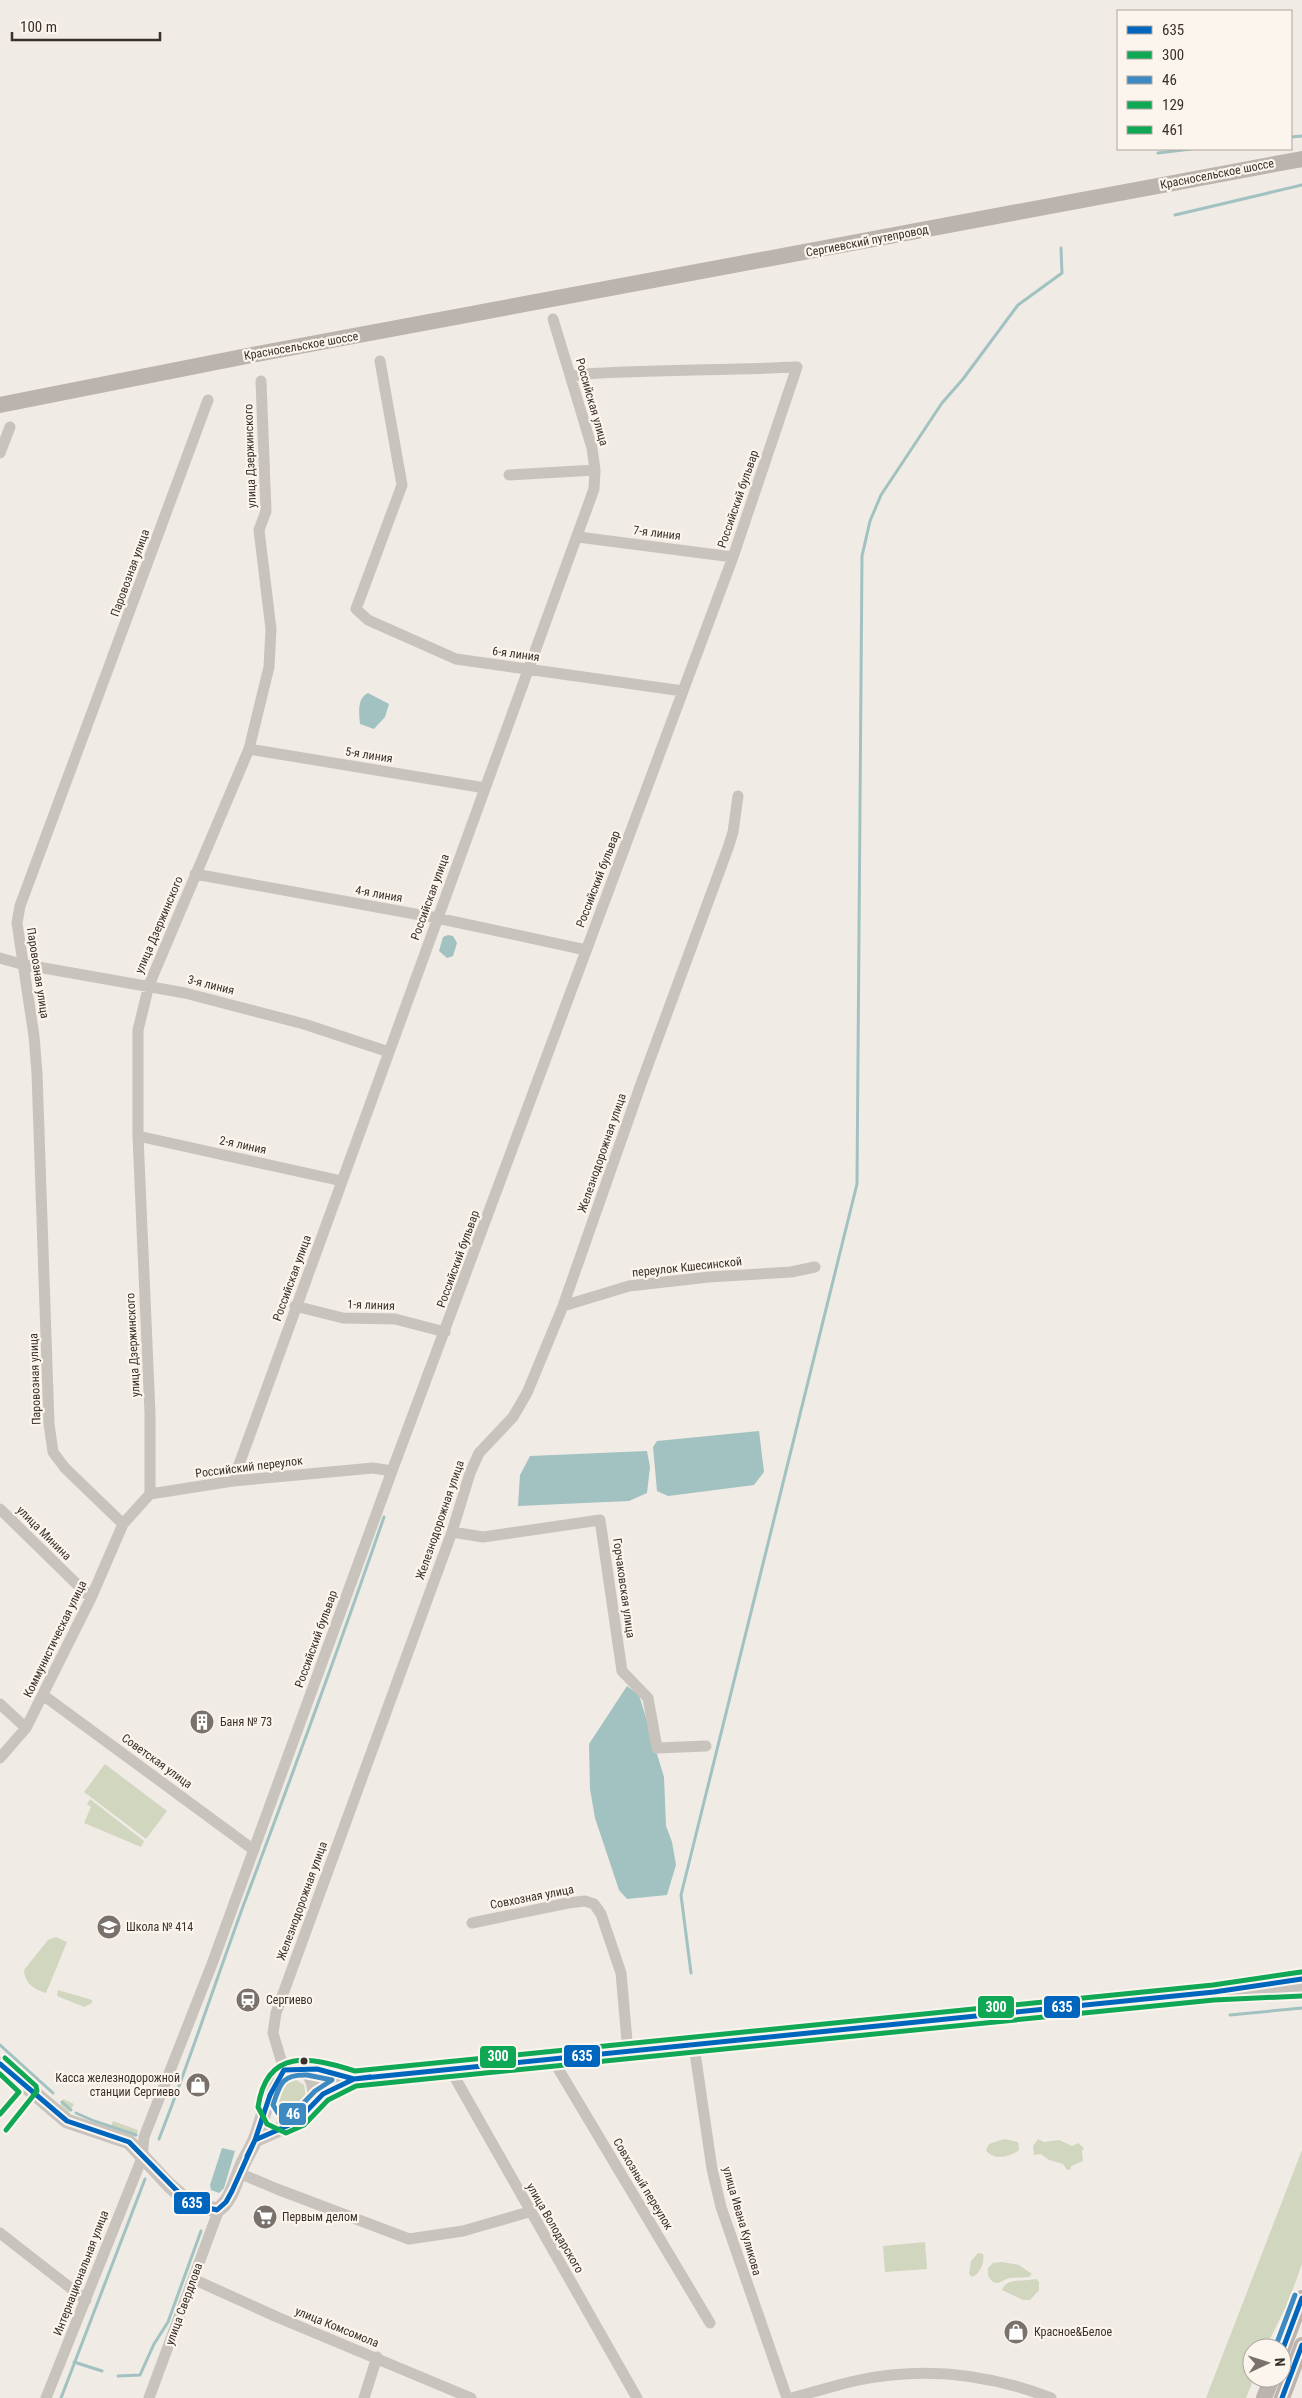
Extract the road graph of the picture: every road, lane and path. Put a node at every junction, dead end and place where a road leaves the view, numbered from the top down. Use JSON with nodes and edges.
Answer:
{"nodes":[{"id":1,"x":1302,"y":159,"type":"edge"},
{"id":2,"x":1132,"y":190,"type":"joint"},
{"id":3,"x":602,"y":291,"type":"joint"},
{"id":4,"x":553,"y":319,"type":"dead end"},
{"id":5,"x":380,"y":361,"type":"dead end"},
{"id":6,"x":572,"y":377,"type":"junction"},
{"id":7,"x":261,"y":381,"type":"dead end"},
{"id":8,"x":208,"y":400,"type":"dead end"},
{"id":9,"x":0,"y":405,"type":"edge"},
{"id":10,"x":10,"y":427,"type":"dead end"},
{"id":11,"x":0,"y":453,"type":"edge"},
{"id":12,"x":595,"y":470,"type":"junction"},
{"id":13,"x":509,"y":475,"type":"dead end"},
{"id":14,"x":578,"y":537,"type":"junction"},
{"id":15,"x":733,"y":557,"type":"junction"},
{"id":16,"x":526,"y":670,"type":"junction"},
{"id":17,"x":683,"y":691,"type":"junction"},
{"id":18,"x":249,"y":749,"type":"junction"},
{"id":19,"x":484,"y":788,"type":"junction"},
{"id":20,"x":738,"y":796,"type":"dead end"},
{"id":21,"x":195,"y":874,"type":"junction"},
{"id":22,"x":437,"y":918,"type":"junction"},
{"id":23,"x":586,"y":950,"type":"junction"},
{"id":24,"x":0,"y":958,"type":"edge"},
{"id":25,"x":21,"y":964,"type":"junction"},
{"id":26,"x":149,"y":985,"type":"junction"},
{"id":27,"x":389,"y":1052,"type":"junction"},
{"id":28,"x":138,"y":1136,"type":"junction"},
{"id":29,"x":342,"y":1181,"type":"junction"},
{"id":30,"x":815,"y":1267,"type":"dead end"},
{"id":31,"x":295,"y":1306,"type":"junction"},
{"id":32,"x":563,"y":1306,"type":"junction"},
{"id":33,"x":445,"y":1332,"type":"junction"},
{"id":34,"x":392,"y":1471,"type":"junction"},
{"id":35,"x":233,"y":1481,"type":"junction"},
{"id":36,"x":150,"y":1494,"type":"junction"},
{"id":37,"x":0,"y":1509,"type":"edge"},
{"id":38,"x":123,"y":1524,"type":"junction"},
{"id":39,"x":452,"y":1532,"type":"junction"},
{"id":40,"x":91,"y":1598,"type":"junction"},
{"id":41,"x":43,"y":1695,"type":"junction"},
{"id":42,"x":0,"y":1704,"type":"edge"},
{"id":43,"x":26,"y":1728,"type":"junction"},
{"id":44,"x":706,"y":1746,"type":"dead end"},
{"id":45,"x":0,"y":1758,"type":"edge"},
{"id":46,"x":254,"y":1850,"type":"junction"},
{"id":47,"x":472,"y":1923,"type":"dead end"},
{"id":48,"x":1302,"y":1979,"type":"edge"},
{"id":49,"x":1302,"y":1988,"type":"edge"},
{"id":50,"x":1222,"y":1992,"type":"junction"},
{"id":51,"x":694,"y":2046,"type":"junction"},
{"id":52,"x":628,"y":2052,"type":"junction"},
{"id":53,"x":553,"y":2060,"type":"junction"},
{"id":54,"x":0,"y":2064,"type":"edge"},
{"id":55,"x":303,"y":2068,"type":"junction"},
{"id":56,"x":284,"y":2070,"type":"junction"},
{"id":57,"x":453,"y":2070,"type":"junction"},
{"id":58,"x":354,"y":2079,"type":"junction"},
{"id":59,"x":313,"y":2102,"type":"junction"},
{"id":60,"x":265,"y":2106,"type":"junction"},
{"id":61,"x":285,"y":2126,"type":"junction"},
{"id":62,"x":255,"y":2140,"type":"junction"},
{"id":63,"x":142,"y":2158,"type":"junction"},
{"id":64,"x":239,"y":2173,"type":"junction"},
{"id":65,"x":222,"y":2207,"type":"junction"},
{"id":66,"x":529,"y":2212,"type":"junction"},
{"id":67,"x":0,"y":2233,"type":"edge"},
{"id":68,"x":193,"y":2279,"type":"junction"},
{"id":69,"x":1302,"y":2298,"type":"edge"},
{"id":70,"x":86,"y":2300,"type":"junction"},
{"id":71,"x":710,"y":2323,"type":"dead end"},
{"id":72,"x":1287,"y":2338,"type":"edge"},
{"id":73,"x":1302,"y":2345,"type":"edge"},
{"id":74,"x":376,"y":2357,"type":"junction"},
{"id":75,"x":46,"y":2398,"type":"edge"},
{"id":76,"x":149,"y":2398,"type":"edge"},
{"id":77,"x":364,"y":2398,"type":"edge"},
{"id":78,"x":471,"y":2398,"type":"edge"},
{"id":79,"x":637,"y":2398,"type":"edge"},
{"id":80,"x":786,"y":2398,"type":"edge"},
{"id":81,"x":792,"y":2398,"type":"edge"},
{"id":82,"x":1051,"y":2398,"type":"edge"},
{"id":83,"x":1282,"y":2398,"type":"edge"}],
"edges":[{"from":1,"to":2,"type":"main road","name":"Красносельское шоссе"},
{"from":2,"to":3,"type":"main road","name":"Сергиевский путепровод"},
{"from":3,"to":9,"type":"main road","name":"Красносельское шоссе"},
{"from":4,"to":6,"type":"street","name":"Российская улица"},
{"from":5,"to":16,"type":"street","name":"6-я линия"},
{"from":6,"to":12,"type":"street","name":"Российская улица"},
{"from":6,"to":15,"type":"street","name":"Российский бульвар"},
{"from":7,"to":18,"type":"street","name":"улица Дзержинского"},
{"from":8,"to":25,"type":"street","name":"Паровозная улица"},
{"from":10,"to":11,"type":"street"},
{"from":12,"to":13,"type":"street"},
{"from":12,"to":14,"type":"street","name":"Российская улица"},
{"from":14,"to":15,"type":"street","name":"7-я линия"},
{"from":14,"to":16,"type":"street","name":"Российская улица"},
{"from":15,"to":17,"type":"street","name":"Российский бульвар"},
{"from":16,"to":17,"type":"street","name":"6-я линия"},
{"from":16,"to":19,"type":"street","name":"Российская улица"},
{"from":17,"to":23,"type":"street","name":"Российский бульвар"},
{"from":18,"to":19,"type":"street","name":"5-я линия"},
{"from":18,"to":21,"type":"street","name":"улица Дзержинского"},
{"from":19,"to":22,"type":"street","name":"Российская улица"},
{"from":20,"to":32,"type":"street","name":"Железнодорожная улица"},
{"from":21,"to":22,"type":"street","name":"4-я линия"},
{"from":21,"to":26,"type":"street","name":"улица Дзержинского"},
{"from":22,"to":23,"type":"street","name":"4-я линия"},
{"from":22,"to":27,"type":"street","name":"Российская улица"},
{"from":23,"to":33,"type":"street","name":"Российский бульвар"},
{"from":24,"to":25,"type":"street","name":"3-я линия"},
{"from":25,"to":26,"type":"street","name":"3-я линия"},
{"from":25,"to":38,"type":"street","name":"Паровозная улица"},
{"from":26,"to":27,"type":"street","name":"3-я линия"},
{"from":26,"to":28,"type":"street","name":"улица Дзержинского"},
{"from":27,"to":29,"type":"street","name":"Российская улица"},
{"from":28,"to":29,"type":"street","name":"2-я линия"},
{"from":28,"to":36,"type":"street","name":"улица Дзержинского"},
{"from":29,"to":31,"type":"street","name":"Российская улица"},
{"from":30,"to":32,"type":"street","name":"переулок Кшесинской"},
{"from":31,"to":33,"type":"street","name":"1-я линия"},
{"from":31,"to":35,"type":"street","name":"Российская улица"},
{"from":32,"to":39,"type":"street","name":"Железнодорожная улица"},
{"from":33,"to":34,"type":"street","name":"Российский бульвар"},
{"from":34,"to":35,"type":"street","name":"Российский переулок"},
{"from":34,"to":46,"type":"street","name":"Российский бульвар"},
{"from":35,"to":36,"type":"street","name":"Российский переулок"},
{"from":36,"to":38,"type":"street"},
{"from":37,"to":40,"type":"street","name":"улица Минина"},
{"from":38,"to":40,"type":"street","name":"Коммунистическая улица"},
{"from":39,"to":44,"type":"street","name":"Горчаковская улица"},
{"from":39,"to":56,"type":"street","name":"Железнодорожная улица"},
{"from":40,"to":41,"type":"street","name":"Коммунистическая улица"},
{"from":41,"to":43,"type":"street","name":"Коммунистическая улица"},
{"from":41,"to":46,"type":"street","name":"Советская улица"},
{"from":42,"to":43,"type":"street"},
{"from":43,"to":45,"type":"street","name":"Коммунистическая улица"},
{"from":46,"to":63,"type":"street","name":"Российский бульвар"},
{"from":47,"to":52,"type":"street","name":"Совхозная улица"},
{"from":48,"to":50,"type":"street"},
{"from":49,"to":50,"type":"street"},
{"from":50,"to":51,"type":"street"},
{"from":51,"to":52,"type":"street"},
{"from":51,"to":80,"type":"street","name":"улица Ивана Куликова"},
{"from":52,"to":53,"type":"street"},
{"from":53,"to":57,"type":"street"},
{"from":53,"to":71,"type":"street","name":"Совхозный переулок"},
{"from":54,"to":63,"type":"street"},
{"from":55,"to":56,"type":"street"},
{"from":55,"to":58,"type":"street"},
{"from":55,"to":59,"type":"street"},
{"from":56,"to":60,"type":"street","name":"улица Свердлова"},
{"from":57,"to":58,"type":"street"},
{"from":57,"to":66,"type":"street","name":"улица Володарского"},
{"from":58,"to":59,"type":"street"},
{"from":59,"to":61,"type":"street"},
{"from":60,"to":61,"type":"street"},
{"from":60,"to":62,"type":"street","name":"улица Свердлова"},
{"from":61,"to":62,"type":"street"},
{"from":62,"to":64,"type":"street","name":"улица Свердлова"},
{"from":63,"to":65,"type":"street"},
{"from":63,"to":70,"type":"street","name":"Интернациональная улица"},
{"from":64,"to":65,"type":"street","name":"улица Свердлова"},
{"from":64,"to":66,"type":"street"},
{"from":65,"to":68,"type":"street","name":"улица Свердлова"},
{"from":66,"to":79,"type":"street","name":"улица Володарского"},
{"from":67,"to":70,"type":"street"},
{"from":68,"to":74,"type":"street","name":"улица Комсомола"},
{"from":68,"to":76,"type":"street","name":"улица Свердлова"},
{"from":69,"to":72,"type":"main road"},
{"from":70,"to":75,"type":"street","name":"Интернациональная улица"},
{"from":73,"to":83,"type":"main road"},
{"from":74,"to":77,"type":"street"},
{"from":74,"to":78,"type":"street","name":"улица Комсомола"},
{"from":81,"to":82,"type":"street"}]}
